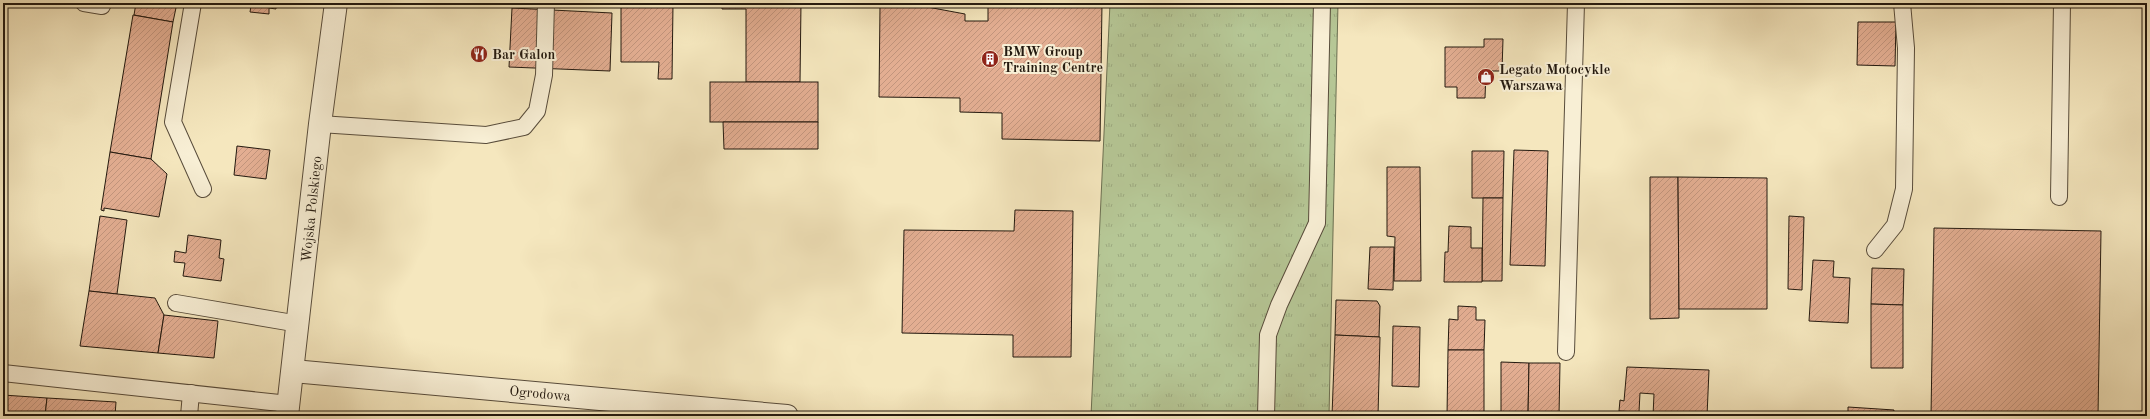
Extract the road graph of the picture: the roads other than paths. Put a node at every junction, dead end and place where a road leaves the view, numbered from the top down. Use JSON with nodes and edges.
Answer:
{"nodes":[{"id":1,"x":84,"y":3,"type":"edge"},
{"id":2,"x":103,"y":3,"type":"edge"},
{"id":3,"x":193,"y":3,"type":"edge"},
{"id":4,"x":336,"y":3,"type":"edge"},
{"id":5,"x":546,"y":3,"type":"edge"},
{"id":6,"x":1322,"y":3,"type":"edge"},
{"id":7,"x":1576,"y":3,"type":"edge"},
{"id":8,"x":1902,"y":3,"type":"edge"},
{"id":9,"x":2062,"y":3,"type":"edge"},
{"id":10,"x":320,"y":124,"type":"junction"},
{"id":11,"x":203,"y":189,"type":"dead end"},
{"id":12,"x":2059,"y":197,"type":"dead end"},
{"id":13,"x":1875,"y":250,"type":"dead end"},
{"id":14,"x":176,"y":303,"type":"dead end"},
{"id":15,"x":299,"y":324,"type":"junction"},
{"id":16,"x":1566,"y":352,"type":"dead end"},
{"id":17,"x":293,"y":370,"type":"junction"},
{"id":18,"x":3,"y":373,"type":"edge"},
{"id":19,"x":192,"y":393,"type":"junction"},
{"id":20,"x":288,"y":410,"type":"edge"},
{"id":21,"x":189,"y":416,"type":"edge"},
{"id":22,"x":787,"y":416,"type":"edge"},
{"id":23,"x":1266,"y":416,"type":"edge"}],
"edges":[{"from":1,"to":2,"type":"lane"},
{"from":3,"to":11,"type":"lane"},
{"from":4,"to":10,"type":"street","name":"Wojska Polskiego"},
{"from":5,"to":10,"type":"lane"},
{"from":6,"to":23,"type":"lane"},
{"from":7,"to":16,"type":"lane"},
{"from":8,"to":13,"type":"lane"},
{"from":9,"to":12,"type":"lane"},
{"from":10,"to":15,"type":"street","name":"Wojska Polskiego"},
{"from":14,"to":15,"type":"lane"},
{"from":15,"to":17,"type":"street","name":"Wojska Polskiego"},
{"from":17,"to":20,"type":"street","name":"Wojska Polskiego"},
{"from":17,"to":22,"type":"street","name":"Ogrodowa"},
{"from":18,"to":19,"type":"lane"},
{"from":19,"to":20,"type":"lane"},
{"from":19,"to":21,"type":"lane"}]}
